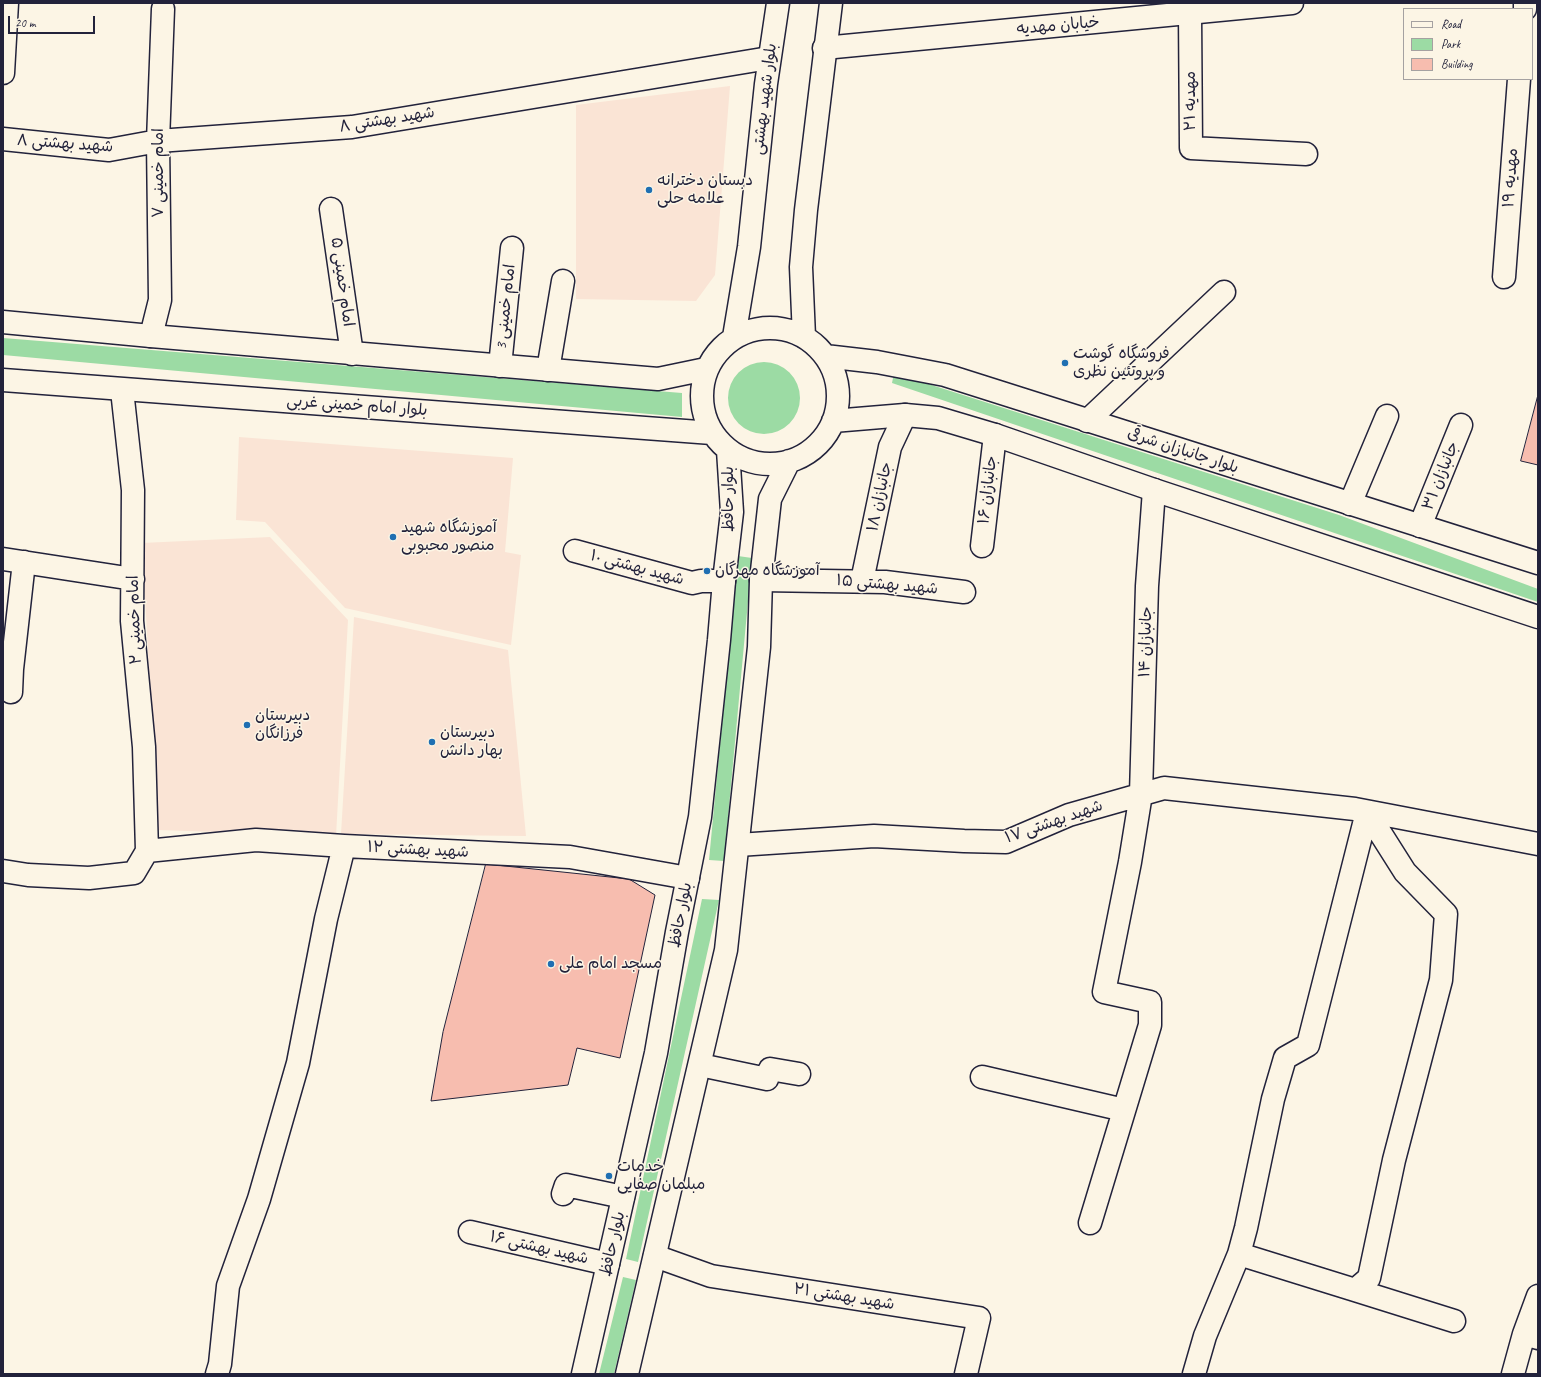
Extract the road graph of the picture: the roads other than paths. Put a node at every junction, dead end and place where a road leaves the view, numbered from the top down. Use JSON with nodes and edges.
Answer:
{"nodes":[{"id":1,"x":7,"y":3,"type":"edge"},
{"id":2,"x":778,"y":3,"type":"edge"},
{"id":3,"x":831,"y":3,"type":"edge"},
{"id":4,"x":1292,"y":3,"type":"edge"},
{"id":5,"x":163,"y":9,"type":"dead end"},
{"id":6,"x":1190,"y":13,"type":"junction"},
{"id":7,"x":824,"y":48,"type":"junction"},
{"id":8,"x":769,"y":58,"type":"junction"},
{"id":9,"x":3,"y":73,"type":"edge"},
{"id":10,"x":1519,"y":80,"type":"edge"},
{"id":11,"x":3,"y":139,"type":"edge"},
{"id":12,"x":158,"y":140,"type":"junction"},
{"id":13,"x":1306,"y":154,"type":"dead end"},
{"id":14,"x":331,"y":209,"type":"dead end"},
{"id":15,"x":512,"y":248,"type":"dead end"},
{"id":16,"x":1504,"y":277,"type":"dead end"},
{"id":17,"x":563,"y":281,"type":"dead end"},
{"id":18,"x":1224,"y":292,"type":"dead end"},
{"id":19,"x":3,"y":322,"type":"edge"},
{"id":20,"x":151,"y":336,"type":"junction"},
{"id":21,"x":734,"y":337,"type":"junction"},
{"id":22,"x":804,"y":337,"type":"junction"},
{"id":23,"x":352,"y":354,"type":"junction"},
{"id":24,"x":825,"y":356,"type":"junction"},
{"id":25,"x":500,"y":366,"type":"junction"},
{"id":26,"x":706,"y":369,"type":"junction"},
{"id":27,"x":548,"y":370,"type":"junction"},
{"id":28,"x":3,"y":380,"type":"edge"},
{"id":29,"x":122,"y":390,"type":"junction"},
{"id":30,"x":904,"y":415,"type":"junction"},
{"id":31,"x":1387,"y":416,"type":"dead end"},
{"id":32,"x":1087,"y":420,"type":"junction"},
{"id":33,"x":833,"y":421,"type":"junction"},
{"id":34,"x":1461,"y":425,"type":"dead end"},
{"id":35,"x":712,"y":433,"type":"junction"},
{"id":36,"x":995,"y":435,"type":"junction"},
{"id":37,"x":728,"y":450,"type":"junction"},
{"id":38,"x":788,"y":461,"type":"junction"},
{"id":39,"x":1154,"y":490,"type":"junction"},
{"id":40,"x":1350,"y":504,"type":"junction"},
{"id":41,"x":1420,"y":526,"type":"junction"},
{"id":42,"x":982,"y":546,"type":"dead end"},
{"id":43,"x":575,"y":551,"type":"dead end"},
{"id":44,"x":14,"y":560,"type":"edge"},
{"id":45,"x":1538,"y":563,"type":"edge"},
{"id":46,"x":133,"y":579,"type":"junction"},
{"id":47,"x":761,"y":580,"type":"junction"},
{"id":48,"x":724,"y":581,"type":"junction"},
{"id":49,"x":862,"y":581,"type":"junction"},
{"id":50,"x":964,"y":592,"type":"dead end"},
{"id":51,"x":1538,"y":617,"type":"edge"},
{"id":52,"x":11,"y":692,"type":"dead end"},
{"id":53,"x":1141,"y":794,"type":"junction"},
{"id":54,"x":1367,"y":812,"type":"junction"},
{"id":55,"x":1538,"y":844,"type":"edge"},
{"id":56,"x":738,"y":845,"type":"junction"},
{"id":57,"x":344,"y":846,"type":"junction"},
{"id":58,"x":147,"y":851,"type":"junction"},
{"id":59,"x":3,"y":871,"type":"edge"},
{"id":60,"x":688,"y":878,"type":"junction"},
{"id":61,"x":700,"y":1065,"type":"junction"},
{"id":62,"x":799,"y":1074,"type":"dead end"},
{"id":63,"x":982,"y":1077,"type":"dead end"},
{"id":64,"x":1124,"y":1110,"type":"junction"},
{"id":65,"x":563,"y":1194,"type":"dead end"},
{"id":66,"x":623,"y":1197,"type":"junction"},
{"id":67,"x":1090,"y":1223,"type":"dead end"},
{"id":68,"x":470,"y":1232,"type":"dead end"},
{"id":69,"x":1239,"y":1254,"type":"junction"},
{"id":70,"x":655,"y":1256,"type":"junction"},
{"id":71,"x":608,"y":1264,"type":"junction"},
{"id":72,"x":1355,"y":1290,"type":"junction"},
{"id":73,"x":1538,"y":1296,"type":"edge"},
{"id":74,"x":1454,"y":1321,"type":"dead end"},
{"id":75,"x":1531,"y":1336,"type":"edge"},
{"id":76,"x":217,"y":1374,"type":"edge"},
{"id":77,"x":583,"y":1374,"type":"edge"},
{"id":78,"x":627,"y":1374,"type":"edge"},
{"id":79,"x":966,"y":1374,"type":"edge"},
{"id":80,"x":1194,"y":1374,"type":"edge"},
{"id":81,"x":1513,"y":1374,"type":"edge"}],
"edges":[{"from":1,"to":9,"type":"street"},
{"from":2,"to":8,"type":"street","name":"بلوار شهید بهشتی"},
{"from":3,"to":7,"type":"street"},
{"from":4,"to":6,"type":"street","name":"خیابان مهدیه"},
{"from":5,"to":12,"type":"street","name":"امام خمینی ۷"},
{"from":6,"to":7,"type":"street","name":"خیابان مهدیه"},
{"from":6,"to":13,"type":"street","name":"مهدیه ۲۱"},
{"from":7,"to":22,"type":"street"},
{"from":8,"to":12,"type":"street","name":"شهید بهشتی ۸"},
{"from":8,"to":21,"type":"street","name":"بلوار شهید بهشتی"},
{"from":10,"to":16,"type":"street","name":"مهدیه ۱۹"},
{"from":11,"to":12,"type":"street","name":"شهید بهشتی ۸"},
{"from":12,"to":20,"type":"street","name":"امام خمینی ۷"},
{"from":14,"to":23,"type":"street","name":"امام خمینی ۵"},
{"from":15,"to":25,"type":"street","name":"امام خمینی 3"},
{"from":17,"to":27,"type":"street"},
{"from":18,"to":32,"type":"street"},
{"from":19,"to":20,"type":"street"},
{"from":20,"to":23,"type":"street"},
{"from":21,"to":22,"type":"street"},
{"from":21,"to":26,"type":"street"},
{"from":22,"to":24,"type":"street"},
{"from":23,"to":25,"type":"street"},
{"from":24,"to":32,"type":"street","name":"بلوار جانبازان شرقی"},
{"from":24,"to":33,"type":"street"},
{"from":25,"to":27,"type":"street"},
{"from":26,"to":27,"type":"street"},
{"from":26,"to":35,"type":"street"},
{"from":28,"to":29,"type":"street","name":"بلوار امام خمینی غربی"},
{"from":29,"to":35,"type":"street","name":"بلوار امام خمینی غربی"},
{"from":29,"to":46,"type":"street","name":"امام خمینی ۲"},
{"from":30,"to":33,"type":"street"},
{"from":30,"to":36,"type":"street"},
{"from":30,"to":49,"type":"street","name":"جانبازان ۱۸"},
{"from":31,"to":40,"type":"street"},
{"from":32,"to":40,"type":"street","name":"بلوار جانبازان شرقی"},
{"from":33,"to":38,"type":"street"},
{"from":34,"to":41,"type":"street","name":"جانبازان ۳۱"},
{"from":35,"to":37,"type":"street"},
{"from":36,"to":39,"type":"street"},
{"from":36,"to":42,"type":"street","name":"جانبازان ۱۶"},
{"from":37,"to":38,"type":"street"},
{"from":37,"to":48,"type":"street","name":"بلوار حافظ"},
{"from":38,"to":47,"type":"street"},
{"from":39,"to":51,"type":"street"},
{"from":39,"to":53,"type":"street","name":"جانبازان ۱۴"},
{"from":40,"to":41,"type":"street","name":"بلوار جانبازان شرقی"},
{"from":41,"to":45,"type":"street","name":"بلوار جانبازان شرقی"},
{"from":43,"to":48,"type":"street","name":"شهید بهشتی ۱۰"},
{"from":44,"to":46,"type":"street"},
{"from":44,"to":52,"type":"street"},
{"from":46,"to":58,"type":"street","name":"امام خمینی ۲"},
{"from":47,"to":49,"type":"street","name":"شهید بهشتی ۱۵"},
{"from":47,"to":56,"type":"street"},
{"from":48,"to":60,"type":"street","name":"بلوار حافظ"},
{"from":49,"to":50,"type":"street","name":"شهید بهشتی ۱۵"},
{"from":53,"to":54,"type":"street","name":"شهید بهشتی ۱۷"},
{"from":53,"to":56,"type":"street","name":"شهید بهشتی ۱۷"},
{"from":53,"to":64,"type":"street","name":"جانبازان ۱۴"},
{"from":54,"to":55,"type":"street","name":"شهید بهشتی ۱۷"},
{"from":54,"to":69,"type":"street"},
{"from":54,"to":72,"type":"street"},
{"from":56,"to":61,"type":"street"},
{"from":57,"to":58,"type":"street","name":"شهید بهشتی ۱۲"},
{"from":57,"to":60,"type":"street","name":"شهید بهشتی ۱۲"},
{"from":57,"to":76,"type":"street"},
{"from":58,"to":59,"type":"street"},
{"from":60,"to":66,"type":"street","name":"بلوار حافظ"},
{"from":61,"to":62,"type":"street"},
{"from":61,"to":70,"type":"street"},
{"from":63,"to":64,"type":"street"},
{"from":64,"to":67,"type":"street"},
{"from":65,"to":66,"type":"street"},
{"from":66,"to":71,"type":"street","name":"بلوار حافظ"},
{"from":68,"to":71,"type":"street","name":"شهید بهشتی ۱۶"},
{"from":69,"to":72,"type":"street"},
{"from":69,"to":80,"type":"street"},
{"from":70,"to":78,"type":"street"},
{"from":70,"to":79,"type":"street","name":"شهید بهشتی ۲۱"},
{"from":71,"to":77,"type":"street","name":"بلوار حافظ"},
{"from":72,"to":74,"type":"street"},
{"from":73,"to":75,"type":"street"},
{"from":75,"to":81,"type":"street"}]}
